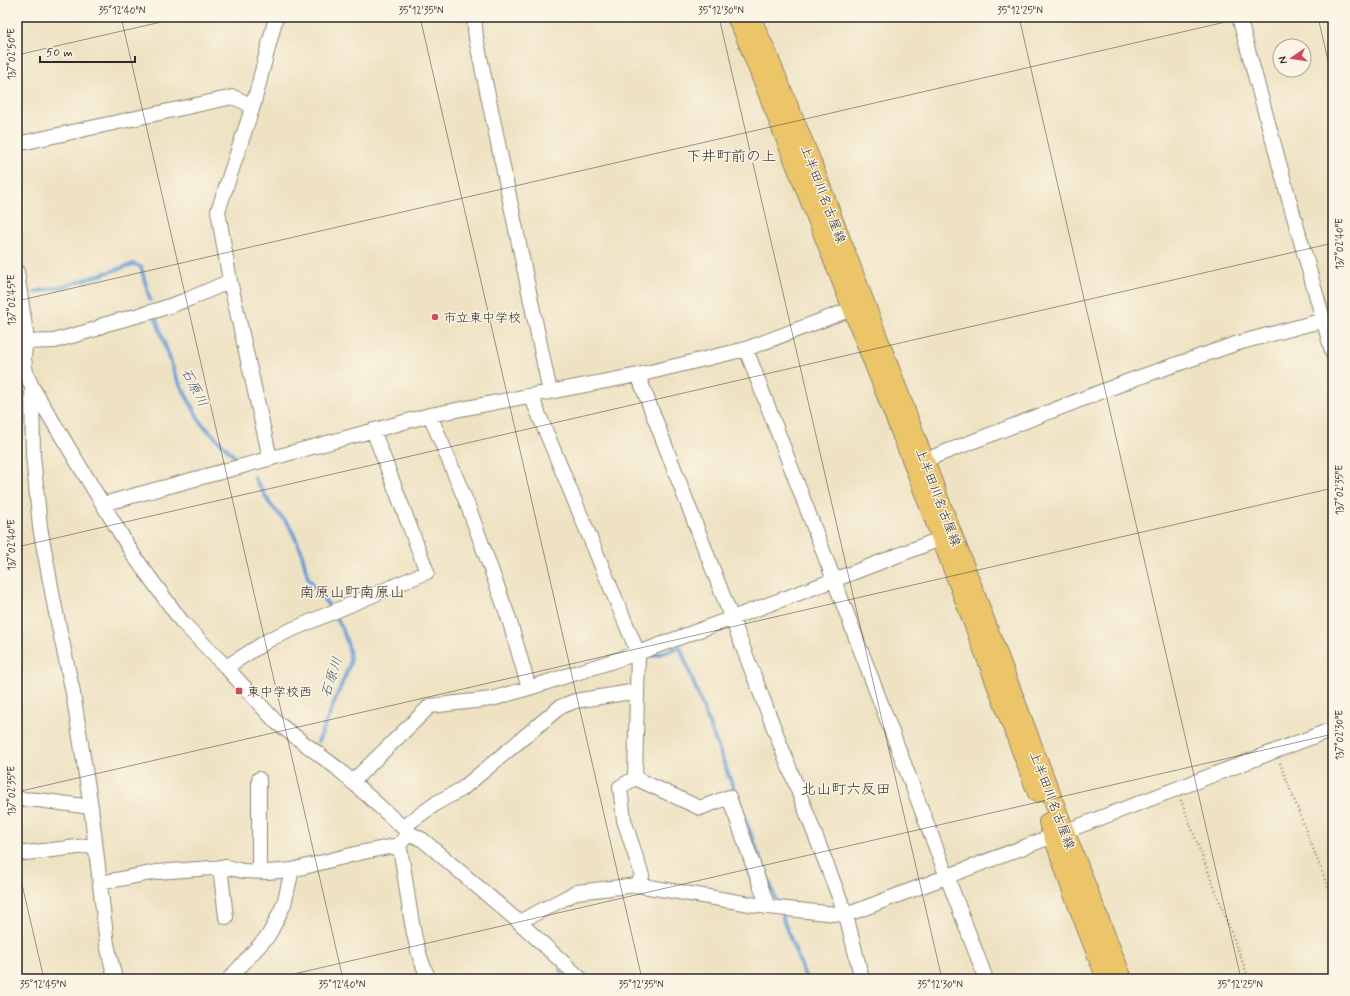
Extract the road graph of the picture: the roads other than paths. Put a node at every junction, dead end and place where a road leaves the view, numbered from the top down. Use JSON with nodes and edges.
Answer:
{"nodes":[{"id":1,"x":276,"y":17,"type":"edge"},
{"id":2,"x":474,"y":17,"type":"edge"},
{"id":3,"x":736,"y":17,"type":"edge"},
{"id":4,"x":751,"y":17,"type":"edge"},
{"id":5,"x":1239,"y":17,"type":"edge"},
{"id":6,"x":253,"y":106,"type":"junction"},
{"id":7,"x":17,"y":144,"type":"edge"},
{"id":8,"x":17,"y":272,"type":"edge"},
{"id":9,"x":230,"y":282,"type":"junction"},
{"id":10,"x":858,"y":306,"type":"junction"},
{"id":11,"x":1324,"y":320,"type":"junction"},
{"id":12,"x":21,"y":337,"type":"edge"},
{"id":13,"x":746,"y":349,"type":"junction"},
{"id":14,"x":1333,"y":354,"type":"edge"},
{"id":15,"x":22,"y":375,"type":"edge"},
{"id":16,"x":638,"y":375,"type":"junction"},
{"id":17,"x":32,"y":386,"type":"junction"},
{"id":18,"x":550,"y":392,"type":"junction"},
{"id":19,"x":531,"y":396,"type":"junction"},
{"id":20,"x":430,"y":415,"type":"junction"},
{"id":21,"x":373,"y":430,"type":"junction"},
{"id":22,"x":270,"y":458,"type":"junction"},
{"id":23,"x":925,"y":460,"type":"junction"},
{"id":24,"x":103,"y":504,"type":"junction"},
{"id":25,"x":940,"y":539,"type":"junction"},
{"id":26,"x":834,"y":580,"type":"junction"},
{"id":27,"x":731,"y":618,"type":"junction"},
{"id":28,"x":638,"y":653,"type":"junction"},
{"id":29,"x":226,"y":667,"type":"junction"},
{"id":30,"x":529,"y":688,"type":"junction"},
{"id":31,"x":637,"y":691,"type":"junction"},
{"id":32,"x":1333,"y":729,"type":"edge"},
{"id":33,"x":635,"y":778,"type":"junction"},
{"id":34,"x":259,"y":779,"type":"dead end"},
{"id":35,"x":352,"y":782,"type":"junction"},
{"id":36,"x":17,"y":799,"type":"edge"},
{"id":37,"x":91,"y":807,"type":"junction"},
{"id":38,"x":406,"y":830,"type":"junction"},
{"id":39,"x":1059,"y":833,"type":"junction"},
{"id":40,"x":95,"y":845,"type":"junction"},
{"id":41,"x":399,"y":845,"type":"junction"},
{"id":42,"x":17,"y":854,"type":"edge"},
{"id":43,"x":220,"y":868,"type":"junction"},
{"id":44,"x":292,"y":870,"type":"junction"},
{"id":45,"x":259,"y":871,"type":"junction"},
{"id":46,"x":947,"y":877,"type":"junction"},
{"id":47,"x":100,"y":883,"type":"junction"},
{"id":48,"x":637,"y":885,"type":"junction"},
{"id":49,"x":768,"y":907,"type":"junction"},
{"id":50,"x":846,"y":915,"type":"junction"},
{"id":51,"x":226,"y":917,"type":"dead end"},
{"id":52,"x":519,"y":922,"type":"junction"},
{"id":53,"x":115,"y":979,"type":"edge"},
{"id":54,"x":229,"y":979,"type":"edge"},
{"id":55,"x":429,"y":979,"type":"edge"},
{"id":56,"x":581,"y":979,"type":"edge"},
{"id":57,"x":862,"y":979,"type":"edge"},
{"id":58,"x":986,"y":979,"type":"edge"},
{"id":59,"x":1106,"y":979,"type":"edge"},
{"id":60,"x":1122,"y":979,"type":"edge"}],
"edges":[{"from":1,"to":6,"type":"street"},
{"from":2,"to":18,"type":"street"},
{"from":3,"to":10,"type":"main road","name":"上半田川名古屋線"},
{"from":4,"to":10,"type":"main road","name":"上半田川名古屋線"},
{"from":5,"to":11,"type":"street"},
{"from":6,"to":7,"type":"street"},
{"from":6,"to":9,"type":"street"},
{"from":8,"to":12,"type":"street"},
{"from":9,"to":12,"type":"street"},
{"from":9,"to":22,"type":"street"},
{"from":10,"to":13,"type":"street"},
{"from":10,"to":23,"type":"main road","name":"上半田川名古屋線"},
{"from":10,"to":25,"type":"main road","name":"上半田川名古屋線"},
{"from":11,"to":14,"type":"street"},
{"from":11,"to":23,"type":"street"},
{"from":12,"to":15,"type":"street"},
{"from":13,"to":16,"type":"street"},
{"from":13,"to":26,"type":"street"},
{"from":15,"to":17,"type":"street"},
{"from":16,"to":18,"type":"street"},
{"from":16,"to":27,"type":"street"},
{"from":17,"to":24,"type":"street"},
{"from":17,"to":37,"type":"street"},
{"from":18,"to":19,"type":"street"},
{"from":19,"to":20,"type":"street"},
{"from":19,"to":28,"type":"street"},
{"from":20,"to":21,"type":"street"},
{"from":20,"to":30,"type":"street"},
{"from":21,"to":22,"type":"street"},
{"from":21,"to":29,"type":"street"},
{"from":22,"to":24,"type":"street"},
{"from":23,"to":39,"type":"main road","name":"上半田川名古屋線"},
{"from":24,"to":29,"type":"street"},
{"from":25,"to":26,"type":"street"},
{"from":25,"to":39,"type":"main road","name":"上半田川名古屋線"},
{"from":26,"to":27,"type":"street"},
{"from":26,"to":46,"type":"street"},
{"from":27,"to":28,"type":"street"},
{"from":27,"to":50,"type":"street"},
{"from":28,"to":30,"type":"street"},
{"from":28,"to":31,"type":"street"},
{"from":29,"to":35,"type":"street"},
{"from":30,"to":35,"type":"street"},
{"from":31,"to":33,"type":"street"},
{"from":31,"to":38,"type":"street"},
{"from":32,"to":39,"type":"street"},
{"from":33,"to":48,"type":"street"},
{"from":33,"to":49,"type":"street"},
{"from":34,"to":45,"type":"street"},
{"from":35,"to":38,"type":"street"},
{"from":36,"to":37,"type":"street"},
{"from":37,"to":40,"type":"street"},
{"from":38,"to":41,"type":"street"},
{"from":38,"to":52,"type":"street"},
{"from":39,"to":46,"type":"street"},
{"from":39,"to":59,"type":"main road","name":"上半田川名古屋線"},
{"from":39,"to":60,"type":"main road","name":"上半田川名古屋線"},
{"from":40,"to":42,"type":"street"},
{"from":40,"to":47,"type":"street"},
{"from":41,"to":44,"type":"street"},
{"from":41,"to":55,"type":"street"},
{"from":43,"to":45,"type":"street"},
{"from":43,"to":47,"type":"street"},
{"from":43,"to":51,"type":"street"},
{"from":44,"to":45,"type":"street"},
{"from":44,"to":54,"type":"street"},
{"from":46,"to":50,"type":"street"},
{"from":46,"to":58,"type":"street"},
{"from":47,"to":53,"type":"street"},
{"from":48,"to":49,"type":"street"},
{"from":48,"to":52,"type":"street"},
{"from":49,"to":50,"type":"street"},
{"from":50,"to":57,"type":"street"},
{"from":52,"to":56,"type":"street"}]}
